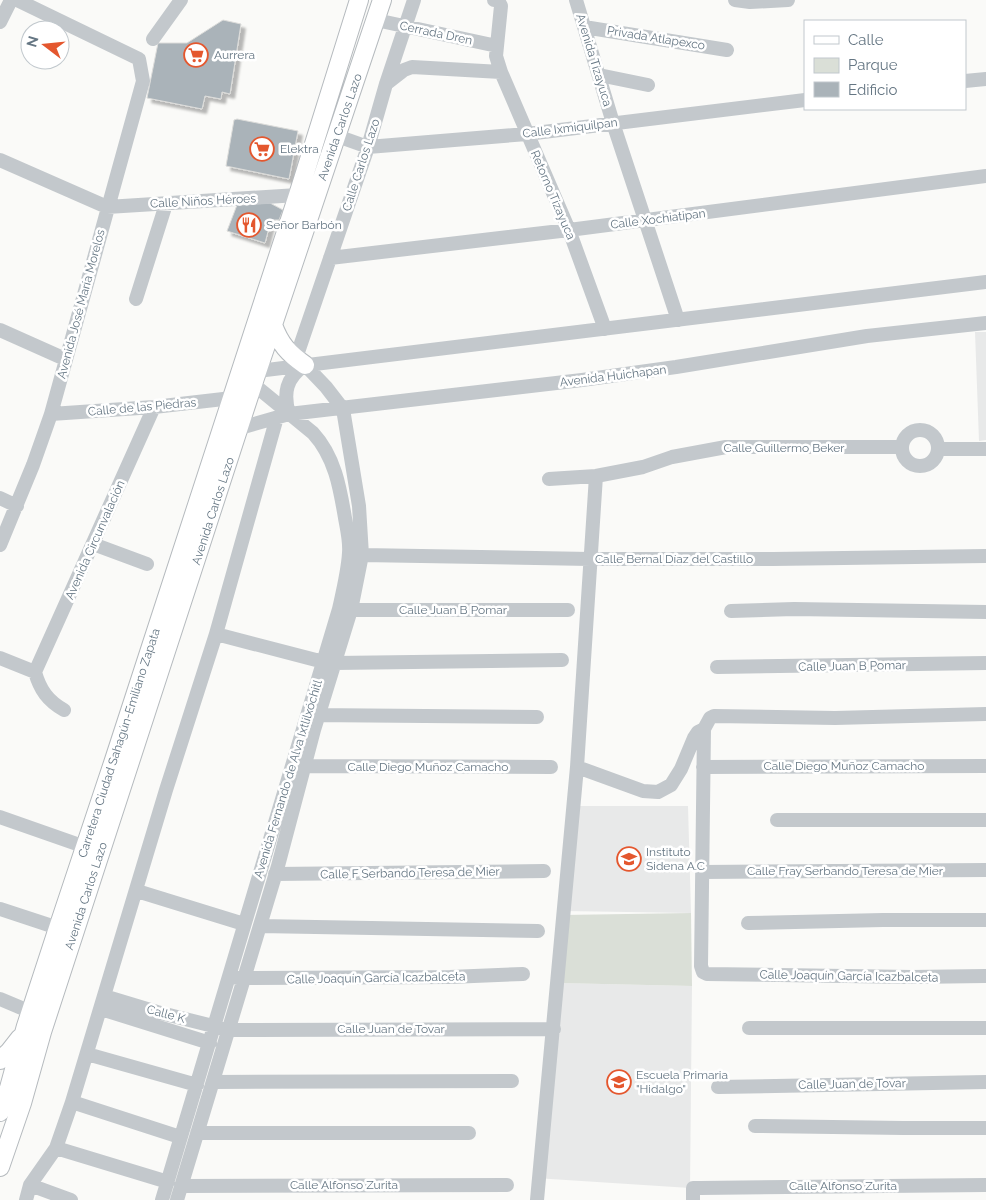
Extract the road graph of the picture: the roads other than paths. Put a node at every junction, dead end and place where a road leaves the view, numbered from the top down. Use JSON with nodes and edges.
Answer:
{"nodes":[{"id":1,"x":11,"y":0,"type":"edge"},
{"id":2,"x":17,"y":0,"type":"edge"},
{"id":3,"x":181,"y":0,"type":"edge"},
{"id":4,"x":359,"y":0,"type":"edge"},
{"id":5,"x":382,"y":0,"type":"edge"},
{"id":6,"x":414,"y":0,"type":"edge"},
{"id":7,"x":576,"y":0,"type":"edge"},
{"id":8,"x":735,"y":0,"type":"edge"},
{"id":9,"x":788,"y":0,"type":"edge"},
{"id":10,"x":750,"y":1,"type":"edge"},
{"id":11,"x":497,"y":2,"type":"edge"},
{"id":12,"x":376,"y":20,"type":"junction"},
{"id":13,"x":0,"y":22,"type":"edge"},
{"id":14,"x":405,"y":26,"type":"junction"},
{"id":15,"x":584,"y":27,"type":"junction"},
{"id":16,"x":153,"y":39,"type":"dead end"},
{"id":17,"x":727,"y":50,"type":"dead end"},
{"id":18,"x":498,"y":60,"type":"junction"},
{"id":19,"x":599,"y":75,"type":"junction"},
{"id":20,"x":986,"y":79,"type":"edge"},
{"id":21,"x":966,"y":81,"type":"edge"},
{"id":22,"x":386,"y":84,"type":"junction"},
{"id":23,"x":648,"y":85,"type":"dead end"},
{"id":24,"x":804,"y":100,"type":"edge"},
{"id":25,"x":613,"y":123,"type":"junction"},
{"id":26,"x":527,"y":134,"type":"junction"},
{"id":27,"x":340,"y":138,"type":"junction"},
{"id":28,"x":366,"y":147,"type":"junction"},
{"id":29,"x":0,"y":160,"type":"edge"},
{"id":30,"x":986,"y":176,"type":"edge"},
{"id":31,"x":298,"y":196,"type":"junction"},
{"id":32,"x":316,"y":200,"type":"junction"},
{"id":33,"x":166,"y":204,"type":"junction"},
{"id":34,"x":107,"y":207,"type":"junction"},
{"id":35,"x":645,"y":220,"type":"junction"},
{"id":36,"x":569,"y":230,"type":"junction"},
{"id":37,"x":330,"y":258,"type":"junction"},
{"id":38,"x":986,"y":282,"type":"edge"},
{"id":39,"x":136,"y":300,"type":"dead end"},
{"id":40,"x":678,"y":320,"type":"junction"},
{"id":41,"x":986,"y":324,"type":"edge"},
{"id":42,"x":273,"y":325,"type":"junction"},
{"id":43,"x":605,"y":329,"type":"junction"},
{"id":44,"x":0,"y":330,"type":"edge"},
{"id":45,"x":65,"y":359,"type":"junction"},
{"id":46,"x":296,"y":363,"type":"junction"},
{"id":47,"x":253,"y":374,"type":"junction"},
{"id":48,"x":232,"y":398,"type":"junction"},
{"id":49,"x":154,"y":407,"type":"junction"},
{"id":50,"x":343,"y":409,"type":"junction"},
{"id":51,"x":51,"y":414,"type":"junction"},
{"id":52,"x":279,"y":417,"type":"junction"},
{"id":53,"x":245,"y":427,"type":"junction"},
{"id":54,"x":902,"y":448,"type":"junction"},
{"id":55,"x":938,"y":449,"type":"junction"},
{"id":56,"x":986,"y":449,"type":"edge"},
{"id":57,"x":596,"y":476,"type":"junction"},
{"id":58,"x":549,"y":479,"type":"dead end"},
{"id":59,"x":0,"y":498,"type":"edge"},
{"id":60,"x":17,"y":506,"type":"junction"},
{"id":61,"x":94,"y":544,"type":"junction"},
{"id":62,"x":0,"y":545,"type":"edge"},
{"id":63,"x":356,"y":554,"type":"junction"},
{"id":64,"x":986,"y":556,"type":"edge"},
{"id":65,"x":590,"y":559,"type":"junction"},
{"id":66,"x":147,"y":564,"type":"dead end"},
{"id":67,"x":345,"y":610,"type":"junction"},
{"id":68,"x":568,"y":610,"type":"dead end"},
{"id":69,"x":731,"y":611,"type":"dead end"},
{"id":70,"x":986,"y":612,"type":"edge"},
{"id":71,"x":216,"y":634,"type":"junction"},
{"id":72,"x":0,"y":658,"type":"edge"},
{"id":73,"x":562,"y":660,"type":"dead end"},
{"id":74,"x":329,"y":662,"type":"junction"},
{"id":75,"x":986,"y":663,"type":"edge"},
{"id":76,"x":717,"y":667,"type":"dead end"},
{"id":77,"x":35,"y":672,"type":"junction"},
{"id":78,"x":64,"y":710,"type":"dead end"},
{"id":79,"x":986,"y":714,"type":"edge"},
{"id":80,"x":313,"y":715,"type":"junction"},
{"id":81,"x":537,"y":717,"type":"dead end"},
{"id":82,"x":704,"y":729,"type":"junction"},
{"id":83,"x":305,"y":766,"type":"junction"},
{"id":84,"x":986,"y":766,"type":"edge"},
{"id":85,"x":551,"y":767,"type":"dead end"},
{"id":86,"x":577,"y":767,"type":"junction"},
{"id":87,"x":703,"y":767,"type":"junction"},
{"id":88,"x":0,"y":817,"type":"edge"},
{"id":89,"x":777,"y":820,"type":"dead end"},
{"id":90,"x":986,"y":820,"type":"edge"},
{"id":91,"x":93,"y":849,"type":"junction"},
{"id":92,"x":986,"y":870,"type":"edge"},
{"id":93,"x":544,"y":871,"type":"dead end"},
{"id":94,"x":703,"y":872,"type":"junction"},
{"id":95,"x":275,"y":874,"type":"junction"},
{"id":96,"x":137,"y":891,"type":"junction"},
{"id":97,"x":0,"y":909,"type":"edge"},
{"id":98,"x":986,"y":920,"type":"edge"},
{"id":99,"x":748,"y":923,"type":"dead end"},
{"id":100,"x":244,"y":924,"type":"junction"},
{"id":101,"x":260,"y":926,"type":"junction"},
{"id":102,"x":58,"y":928,"type":"junction"},
{"id":103,"x":538,"y":932,"type":"dead end"},
{"id":104,"x":523,"y":974,"type":"dead end"},
{"id":105,"x":229,"y":976,"type":"junction"},
{"id":106,"x":986,"y":976,"type":"edge"},
{"id":107,"x":244,"y":979,"type":"junction"},
{"id":108,"x":0,"y":999,"type":"edge"},
{"id":109,"x":102,"y":1002,"type":"junction"},
{"id":110,"x":36,"y":1024,"type":"junction"},
{"id":111,"x":214,"y":1026,"type":"junction"},
{"id":112,"x":749,"y":1028,"type":"dead end"},
{"id":113,"x":986,"y":1028,"type":"edge"},
{"id":114,"x":554,"y":1029,"type":"junction"},
{"id":115,"x":229,"y":1030,"type":"junction"},
{"id":116,"x":210,"y":1043,"type":"junction"},
{"id":117,"x":87,"y":1054,"type":"junction"},
{"id":118,"x":0,"y":1060,"type":"edge"},
{"id":119,"x":512,"y":1081,"type":"dead end"},
{"id":120,"x":213,"y":1082,"type":"junction"},
{"id":121,"x":986,"y":1082,"type":"edge"},
{"id":122,"x":197,"y":1085,"type":"junction"},
{"id":123,"x":718,"y":1086,"type":"dead end"},
{"id":124,"x":3,"y":1087,"type":"edge"},
{"id":125,"x":72,"y":1102,"type":"junction"},
{"id":126,"x":0,"y":1112,"type":"edge"},
{"id":127,"x":755,"y":1126,"type":"dead end"},
{"id":128,"x":986,"y":1128,"type":"edge"},
{"id":129,"x":197,"y":1133,"type":"junction"},
{"id":130,"x":469,"y":1133,"type":"dead end"},
{"id":131,"x":180,"y":1137,"type":"junction"},
{"id":132,"x":56,"y":1148,"type":"junction"},
{"id":133,"x":0,"y":1160,"type":"edge"},
{"id":134,"x":0,"y":1167,"type":"edge"},
{"id":135,"x":168,"y":1182,"type":"junction"},
{"id":136,"x":507,"y":1185,"type":"dead end"},
{"id":137,"x":986,"y":1185,"type":"edge"},
{"id":138,"x":182,"y":1186,"type":"junction"},
{"id":139,"x":760,"y":1193,"type":"edge"},
{"id":140,"x":696,"y":1194,"type":"edge"},
{"id":141,"x":27,"y":1196,"type":"edge"},
{"id":142,"x":71,"y":1200,"type":"edge"},
{"id":143,"x":162,"y":1200,"type":"edge"},
{"id":144,"x":177,"y":1200,"type":"edge"},
{"id":145,"x":538,"y":1200,"type":"edge"}],
"edges":[{"from":1,"to":13,"type":"street"},
{"from":2,"to":34,"type":"street","name":"Avenida José María Morelos"},
{"from":3,"to":16,"type":"street"},
{"from":4,"to":31,"type":"main road","name":"Avenida Carlos Lazo"},
{"from":5,"to":12,"type":"main road","name":"Avenida Carlos Lazo"},
{"from":6,"to":14,"type":"street","name":"Calle Carlos Lazo"},
{"from":7,"to":15,"type":"street","name":"Avenida Tizayuca"},
{"from":8,"to":10,"type":"street"},
{"from":9,"to":10,"type":"street"},
{"from":11,"to":18,"type":"street"},
{"from":12,"to":14,"type":"street","name":"Cerrada Dren"},
{"from":12,"to":27,"type":"main road","name":"Avenida Carlos Lazo"},
{"from":14,"to":18,"type":"street","name":"Cerrada Dren"},
{"from":14,"to":22,"type":"street","name":"Calle Carlos Lazo"},
{"from":15,"to":17,"type":"street","name":"Privada Atlapexco"},
{"from":15,"to":19,"type":"street","name":"Avenida Tizayuca"},
{"from":18,"to":22,"type":"street"},
{"from":18,"to":26,"type":"street","name":"Retorno Tizayuca"},
{"from":19,"to":23,"type":"street"},
{"from":19,"to":25,"type":"street","name":"Avenida Tizayuca"},
{"from":20,"to":21,"type":"street"},
{"from":22,"to":28,"type":"street","name":"Calle Carlos Lazo"},
{"from":24,"to":25,"type":"street","name":"Calle Ixmiquilpan"},
{"from":25,"to":26,"type":"street","name":"Calle Ixmiquilpan"},
{"from":25,"to":35,"type":"street","name":"Avenida Tizayuca"},
{"from":26,"to":28,"type":"street","name":"Calle Ixmiquilpan"},
{"from":26,"to":36,"type":"street","name":"Retorno Tizayuca"},
{"from":27,"to":28,"type":"street","name":"Calle Ixmiquilpan"},
{"from":27,"to":32,"type":"main road","name":"Avenida Carlos Lazo"},
{"from":28,"to":37,"type":"street","name":"Calle Carlos Lazo"},
{"from":29,"to":34,"type":"street"},
{"from":30,"to":35,"type":"street","name":"Calle Xochiatipan"},
{"from":31,"to":32,"type":"street","name":"Calle Niños Héroes"},
{"from":31,"to":33,"type":"street","name":"Calle Niños Héroes"},
{"from":31,"to":47,"type":"main road","name":"Avenida Carlos Lazo"},
{"from":32,"to":42,"type":"main road","name":"Avenida Carlos Lazo"},
{"from":33,"to":34,"type":"street","name":"Calle Niños Héroes"},
{"from":33,"to":39,"type":"street"},
{"from":34,"to":45,"type":"street","name":"Avenida José María Morelos"},
{"from":35,"to":36,"type":"street","name":"Calle Xochiatipan"},
{"from":35,"to":40,"type":"street","name":"Avenida Tizayuca"},
{"from":36,"to":37,"type":"street","name":"Calle Xochiatipan"},
{"from":36,"to":43,"type":"street","name":"Retorno Tizayuca"},
{"from":37,"to":46,"type":"street","name":"Calle Carlos Lazo"},
{"from":38,"to":40,"type":"street"},
{"from":40,"to":43,"type":"street"},
{"from":41,"to":50,"type":"street","name":"Avenida Huichapan"},
{"from":42,"to":46,"type":"main road"},
{"from":42,"to":47,"type":"main road","name":"Avenida Carlos Lazo"},
{"from":43,"to":46,"type":"street"},
{"from":44,"to":45,"type":"street"},
{"from":45,"to":51,"type":"street","name":"Avenida José María Morelos"},
{"from":46,"to":47,"type":"street"},
{"from":46,"to":50,"type":"street","name":"Avenida Fernando de Alva Ixtlilxóchitl"},
{"from":46,"to":52,"type":"street"},
{"from":47,"to":48,"type":"main road","name":"Carretera Ciudad Sahagún-Emiliano Zapata"},
{"from":47,"to":52,"type":"street","name":"Avenida Fernando de Alva Ixtlilxóchitl"},
{"from":47,"to":53,"type":"main road","name":"Avenida Carlos Lazo"},
{"from":48,"to":49,"type":"street","name":"Calle de las Piedras"},
{"from":48,"to":91,"type":"main road","name":"Carretera Ciudad Sahagún-Emiliano Zapata"},
{"from":49,"to":51,"type":"street","name":"Calle de las Piedras"},
{"from":49,"to":61,"type":"street","name":"Avenida Circunvalación"},
{"from":50,"to":52,"type":"street","name":"Avenida Huichapan"},
{"from":50,"to":63,"type":"street","name":"Avenida Fernando de Alva Ixtlilxóchitl"},
{"from":51,"to":60,"type":"street","name":"Avenida José María Morelos"},
{"from":52,"to":53,"type":"street","name":"Avenida Huichapan"},
{"from":52,"to":63,"type":"street","name":"Avenida Fernando de Alva Ixtlilxóchitl"},
{"from":52,"to":71,"type":"street"},
{"from":53,"to":91,"type":"main road","name":"Avenida Carlos Lazo"},
{"from":54,"to":55,"type":"street"},
{"from":54,"to":55,"type":"street"},
{"from":54,"to":57,"type":"street","name":"Calle Guillermo Beker"},
{"from":55,"to":56,"type":"street"},
{"from":57,"to":58,"type":"street","name":"Calle Guillermo Beker"},
{"from":57,"to":65,"type":"street"},
{"from":59,"to":60,"type":"street"},
{"from":60,"to":62,"type":"street","name":"Avenida José María Morelos"},
{"from":61,"to":66,"type":"street"},
{"from":61,"to":77,"type":"street","name":"Avenida Circunvalación"},
{"from":63,"to":65,"type":"street","name":"Calle Bernal Díaz del Castillo"},
{"from":63,"to":67,"type":"street","name":"Avenida Fernando de Alva Ixtlilxóchitl"},
{"from":64,"to":65,"type":"street","name":"Calle Bernal Díaz del Castillo"},
{"from":65,"to":86,"type":"street"},
{"from":67,"to":68,"type":"street","name":"Calle Juan B Pomar"},
{"from":67,"to":74,"type":"street","name":"Avenida Fernando de Alva Ixtlilxóchitl"},
{"from":69,"to":70,"type":"street"},
{"from":71,"to":74,"type":"street"},
{"from":71,"to":96,"type":"street"},
{"from":72,"to":77,"type":"street"},
{"from":73,"to":74,"type":"street"},
{"from":74,"to":80,"type":"street","name":"Avenida Fernando de Alva Ixtlilxóchitl"},
{"from":75,"to":76,"type":"street","name":"Calle Juan B Pomar"},
{"from":77,"to":78,"type":"street"},
{"from":79,"to":82,"type":"street"},
{"from":80,"to":81,"type":"street"},
{"from":80,"to":83,"type":"street","name":"Avenida Fernando de Alva Ixtlilxóchitl"},
{"from":80,"to":100,"type":"street","name":"Avenida Fernando de Alva Ixtlilxóchitl"},
{"from":82,"to":86,"type":"street"},
{"from":82,"to":87,"type":"street"},
{"from":83,"to":85,"type":"street","name":"Calle Diego Muñoz Camacho"},
{"from":83,"to":95,"type":"street","name":"Avenida Fernando de Alva Ixtlilxóchitl"},
{"from":84,"to":87,"type":"street","name":"Calle Diego Muñoz Camacho"},
{"from":86,"to":114,"type":"street"},
{"from":87,"to":94,"type":"street"},
{"from":88,"to":91,"type":"street"},
{"from":89,"to":90,"type":"street"},
{"from":91,"to":102,"type":"main road","name":"Carretera Ciudad Sahagún-Emiliano Zapata"},
{"from":91,"to":110,"type":"main road","name":"Avenida Carlos Lazo"},
{"from":92,"to":94,"type":"street","name":"Calle Fray Serbando Teresa de Mier"},
{"from":93,"to":95,"type":"street","name":"Calle F Serbando Teresa de Mier"},
{"from":94,"to":106,"type":"street","name":"Calle Joaquín García Icazbalceta"},
{"from":95,"to":101,"type":"street","name":"Avenida Fernando de Alva Ixtlilxóchitl"},
{"from":96,"to":100,"type":"street"},
{"from":96,"to":109,"type":"street"},
{"from":97,"to":102,"type":"street"},
{"from":98,"to":99,"type":"street"},
{"from":100,"to":105,"type":"street","name":"Avenida Fernando de Alva Ixtlilxóchitl"},
{"from":101,"to":103,"type":"street"},
{"from":101,"to":107,"type":"street","name":"Avenida Fernando de Alva Ixtlilxóchitl"},
{"from":102,"to":110,"type":"main road","name":"Carretera Ciudad Sahagún-Emiliano Zapata"},
{"from":104,"to":107,"type":"street","name":"Calle Joaquín García Icazbalceta"},
{"from":105,"to":107,"type":"street","name":"Calle Joaquín García Icazbalceta"},
{"from":105,"to":111,"type":"street","name":"Avenida Fernando de Alva Ixtlilxóchitl"},
{"from":107,"to":115,"type":"street","name":"Avenida Fernando de Alva Ixtlilxóchitl"},
{"from":108,"to":110,"type":"street"},
{"from":109,"to":111,"type":"street","name":"Calle K"},
{"from":109,"to":116,"type":"street"},
{"from":109,"to":117,"type":"street"},
{"from":110,"to":118,"type":"main road"},
{"from":110,"to":124,"type":"main road","name":"Carretera Ciudad Sahagún-Emiliano Zapata"},
{"from":110,"to":134,"type":"main road","name":"Carretera Ciudad Sahagún-Emiliano Zapata"},
{"from":111,"to":115,"type":"street","name":"Calle K"},
{"from":111,"to":116,"type":"street","name":"Avenida Fernando de Alva Ixtlilxóchitl"},
{"from":112,"to":113,"type":"street"},
{"from":114,"to":115,"type":"street","name":"Calle Juan de Tovar"},
{"from":114,"to":145,"type":"street"},
{"from":115,"to":120,"type":"street","name":"Avenida Fernando de Alva Ixtlilxóchitl"},
{"from":116,"to":122,"type":"street","name":"Avenida Fernando de Alva Ixtlilxóchitl"},
{"from":117,"to":122,"type":"street"},
{"from":117,"to":125,"type":"street"},
{"from":119,"to":120,"type":"street"},
{"from":120,"to":129,"type":"street","name":"Avenida Fernando de Alva Ixtlilxóchitl"},
{"from":121,"to":123,"type":"street","name":"Calle Juan de Tovar"},
{"from":122,"to":131,"type":"street","name":"Avenida Fernando de Alva Ixtlilxóchitl"},
{"from":124,"to":126,"type":"main road","name":"Carretera Ciudad Sahagún-Emiliano Zapata"},
{"from":124,"to":133,"type":"main road"},
{"from":125,"to":131,"type":"street"},
{"from":125,"to":132,"type":"street"},
{"from":127,"to":128,"type":"street"},
{"from":129,"to":130,"type":"street"},
{"from":129,"to":138,"type":"street","name":"Avenida Fernando de Alva Ixtlilxóchitl"},
{"from":131,"to":135,"type":"street","name":"Avenida Fernando de Alva Ixtlilxóchitl"},
{"from":132,"to":135,"type":"street"},
{"from":132,"to":141,"type":"street"},
{"from":135,"to":143,"type":"street","name":"Avenida Fernando de Alva Ixtlilxóchitl"},
{"from":136,"to":138,"type":"street","name":"Calle Alfonso Zurita"},
{"from":137,"to":139,"type":"street","name":"Calle Alfonso Zurita"},
{"from":138,"to":144,"type":"street","name":"Avenida Fernando de Alva Ixtlilxóchitl"},
{"from":139,"to":140,"type":"street","name":"Calle Alfonso Zurita"},
{"from":141,"to":142,"type":"street"}]}
